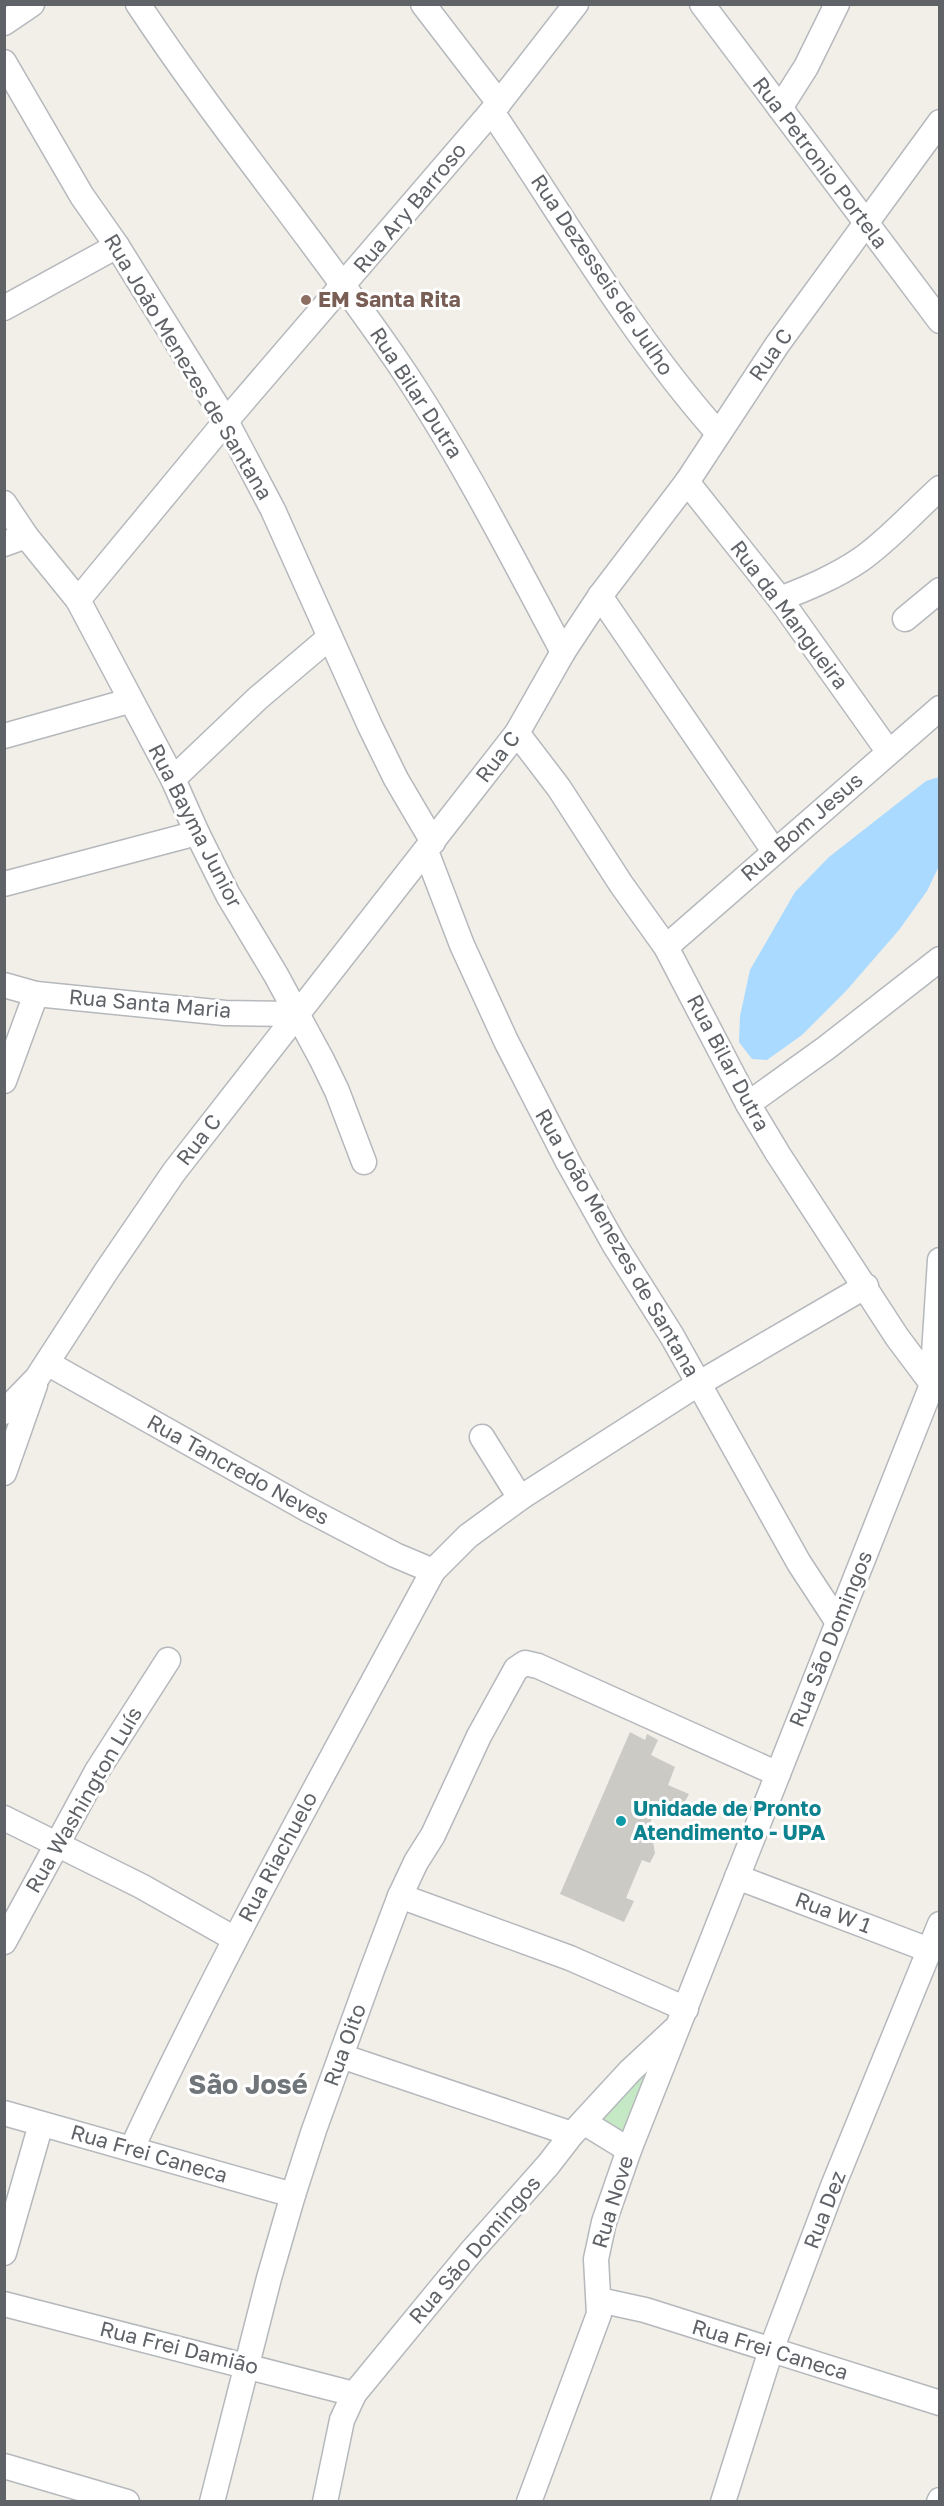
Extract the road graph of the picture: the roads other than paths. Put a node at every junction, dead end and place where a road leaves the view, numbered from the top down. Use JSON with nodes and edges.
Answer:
{"nodes":[{"id":1,"x":32,"y":4,"type":"edge"},
{"id":2,"x":138,"y":4,"type":"edge"},
{"id":3,"x":423,"y":4,"type":"edge"},
{"id":4,"x":576,"y":4,"type":"edge"},
{"id":5,"x":702,"y":4,"type":"edge"},
{"id":6,"x":837,"y":4,"type":"edge"},
{"id":7,"x":4,"y":23,"type":"edge"},
{"id":8,"x":4,"y":62,"type":"edge"},
{"id":9,"x":495,"y":107,"type":"junction"},
{"id":10,"x":780,"y":108,"type":"junction"},
{"id":11,"x":939,"y":122,"type":"edge"},
{"id":12,"x":865,"y":223,"type":"junction"},
{"id":13,"x":117,"y":246,"type":"junction"},
{"id":14,"x":345,"y":285,"type":"junction"},
{"id":15,"x":4,"y":308,"type":"edge"},
{"id":16,"x":938,"y":317,"type":"edge"},
{"id":17,"x":226,"y":421,"type":"junction"},
{"id":18,"x":718,"y":433,"type":"junction"},
{"id":19,"x":687,"y":482,"type":"junction"},
{"id":20,"x":939,"y":488,"type":"edge"},
{"id":21,"x":4,"y":503,"type":"edge"},
{"id":22,"x":15,"y":540,"type":"edge"},
{"id":23,"x":939,"y":590,"type":"edge"},
{"id":24,"x":600,"y":596,"type":"junction"},
{"id":25,"x":780,"y":599,"type":"junction"},
{"id":26,"x":78,"y":600,"type":"junction"},
{"id":27,"x":905,"y":620,"type":"dead end"},
{"id":28,"x":330,"y":637,"type":"junction"},
{"id":29,"x":563,"y":652,"type":"junction"},
{"id":30,"x":129,"y":701,"type":"junction"},
{"id":31,"x":939,"y":708,"type":"edge"},
{"id":32,"x":517,"y":733,"type":"junction"},
{"id":33,"x":4,"y":736,"type":"edge"},
{"id":34,"x":888,"y":752,"type":"junction"},
{"id":35,"x":173,"y":779,"type":"junction"},
{"id":36,"x":196,"y":833,"type":"junction"},
{"id":37,"x":430,"y":846,"type":"junction"},
{"id":38,"x":774,"y":850,"type":"junction"},
{"id":39,"x":4,"y":884,"type":"edge"},
{"id":40,"x":666,"y":947,"type":"junction"},
{"id":41,"x":939,"y":959,"type":"edge"},
{"id":42,"x":4,"y":985,"type":"edge"},
{"id":43,"x":36,"y":994,"type":"junction"},
{"id":44,"x":297,"y":1014,"type":"junction"},
{"id":45,"x":4,"y":1081,"type":"edge"},
{"id":46,"x":748,"y":1104,"type":"junction"},
{"id":47,"x":364,"y":1162,"type":"dead end"},
{"id":48,"x":939,"y":1260,"type":"edge"},
{"id":49,"x":866,"y":1286,"type":"junction"},
{"id":50,"x":42,"y":1371,"type":"junction"},
{"id":51,"x":698,"y":1384,"type":"junction"},
{"id":52,"x":936,"y":1389,"type":"edge"},
{"id":53,"x":4,"y":1412,"type":"edge"},
{"id":54,"x":482,"y":1437,"type":"dead end"},
{"id":55,"x":4,"y":1473,"type":"edge"},
{"id":56,"x":520,"y":1498,"type":"junction"},
{"id":57,"x":433,"y":1571,"type":"junction"},
{"id":58,"x":837,"y":1621,"type":"junction"},
{"id":59,"x":168,"y":1660,"type":"dead end"},
{"id":60,"x":778,"y":1774,"type":"junction"},
{"id":61,"x":4,"y":1818,"type":"edge"},
{"id":62,"x":57,"y":1844,"type":"junction"},
{"id":63,"x":737,"y":1876,"type":"junction"},
{"id":64,"x":400,"y":1896,"type":"junction"},
{"id":65,"x":939,"y":1924,"type":"edge"},
{"id":66,"x":235,"y":1939,"type":"junction"},
{"id":67,"x":4,"y":1942,"type":"edge"},
{"id":68,"x":929,"y":1950,"type":"junction"},
{"id":69,"x":681,"y":2018,"type":"junction"},
{"id":70,"x":342,"y":2056,"type":"junction"},
{"id":71,"x":4,"y":2113,"type":"edge"},
{"id":72,"x":41,"y":2124,"type":"junction"},
{"id":73,"x":578,"y":2128,"type":"junction"},
{"id":74,"x":132,"y":2148,"type":"junction"},
{"id":75,"x":629,"y":2150,"type":"junction"},
{"id":76,"x":293,"y":2195,"type":"junction"},
{"id":77,"x":4,"y":2253,"type":"edge"},
{"id":78,"x":599,"y":2300,"type":"junction"},
{"id":79,"x":4,"y":2304,"type":"edge"},
{"id":80,"x":771,"y":2350,"type":"junction"},
{"id":81,"x":247,"y":2366,"type":"junction"},
{"id":82,"x":354,"y":2394,"type":"junction"},
{"id":83,"x":939,"y":2403,"type":"edge"},
{"id":84,"x":4,"y":2466,"type":"edge"},
{"id":85,"x":128,"y":2502,"type":"edge"},
{"id":86,"x":212,"y":2502,"type":"edge"},
{"id":87,"x":325,"y":2502,"type":"edge"},
{"id":88,"x":530,"y":2502,"type":"edge"},
{"id":89,"x":723,"y":2502,"type":"edge"}],
"edges":[{"from":1,"to":7,"type":"street"},
{"from":2,"to":14,"type":"street","name":"Rua Bilar Dutra"},
{"from":3,"to":9,"type":"street","name":"Rua Dezesseis de Julho"},
{"from":4,"to":9,"type":"street","name":"Rua Ary Barroso"},
{"from":5,"to":10,"type":"street","name":"Rua Petronio Portela"},
{"from":6,"to":10,"type":"street"},
{"from":8,"to":13,"type":"street","name":"Rua João Menezes de Santana"},
{"from":9,"to":14,"type":"street","name":"Rua Ary Barroso"},
{"from":9,"to":18,"type":"street","name":"Rua Dezesseis de Julho"},
{"from":10,"to":12,"type":"street","name":"Rua Petronio Portela"},
{"from":11,"to":12,"type":"street","name":"Rua C"},
{"from":12,"to":16,"type":"street","name":"Rua Petronio Portela"},
{"from":12,"to":18,"type":"street","name":"Rua C"},
{"from":13,"to":15,"type":"street"},
{"from":13,"to":17,"type":"street","name":"Rua João Menezes de Santana"},
{"from":14,"to":17,"type":"street","name":"Rua Ary Barroso"},
{"from":14,"to":29,"type":"street","name":"Rua Bilar Dutra"},
{"from":17,"to":26,"type":"street","name":"Rua Ary Barroso"},
{"from":17,"to":28,"type":"street","name":"Rua João Menezes de Santana"},
{"from":18,"to":19,"type":"street","name":"Rua C"},
{"from":19,"to":24,"type":"street","name":"Rua C"},
{"from":19,"to":25,"type":"street","name":"Rua da Mangueira"},
{"from":20,"to":25,"type":"street"},
{"from":21,"to":22,"type":"street","name":"Rua Bayma Junior"},
{"from":22,"to":26,"type":"street","name":"Rua Bayma Junior"},
{"from":23,"to":27,"type":"street"},
{"from":24,"to":29,"type":"street","name":"Rua C"},
{"from":24,"to":38,"type":"street"},
{"from":25,"to":34,"type":"street","name":"Rua da Mangueira"},
{"from":26,"to":30,"type":"street","name":"Rua Bayma Junior"},
{"from":28,"to":35,"type":"street"},
{"from":28,"to":37,"type":"street","name":"Rua João Menezes de Santana"},
{"from":29,"to":32,"type":"street","name":"Rua C"},
{"from":30,"to":33,"type":"street"},
{"from":30,"to":35,"type":"street","name":"Rua Bayma Junior"},
{"from":31,"to":34,"type":"street","name":"Rua Bom Jesus"},
{"from":32,"to":37,"type":"street","name":"Rua C"},
{"from":32,"to":40,"type":"street","name":"Rua Bilar Dutra"},
{"from":34,"to":38,"type":"street","name":"Rua Bom Jesus"},
{"from":35,"to":36,"type":"street","name":"Rua Bayma Junior"},
{"from":36,"to":39,"type":"street"},
{"from":36,"to":44,"type":"street","name":"Rua Bayma Junior"},
{"from":37,"to":44,"type":"street","name":"Rua C"},
{"from":37,"to":51,"type":"street","name":"Rua João Menezes de Santana"},
{"from":38,"to":40,"type":"street","name":"Rua Bom Jesus"},
{"from":40,"to":46,"type":"street","name":"Rua Bilar Dutra"},
{"from":41,"to":46,"type":"street"},
{"from":42,"to":43,"type":"street","name":"Rua Santa Maria"},
{"from":43,"to":44,"type":"street","name":"Rua Santa Maria"},
{"from":43,"to":45,"type":"street"},
{"from":44,"to":47,"type":"street","name":"Rua Bayma Junior"},
{"from":44,"to":50,"type":"street","name":"Rua C"},
{"from":46,"to":49,"type":"street","name":"Rua Bilar Dutra"},
{"from":48,"to":52,"type":"street","name":"Rua São Domingos"},
{"from":49,"to":51,"type":"street","name":"Rua Riachuelo"},
{"from":49,"to":52,"type":"street","name":"Rua Bilar Dutra"},
{"from":50,"to":53,"type":"street","name":"Rua C"},
{"from":50,"to":55,"type":"street","name":"Rua C"},
{"from":50,"to":57,"type":"street","name":"Rua Tancredo Neves"},
{"from":51,"to":56,"type":"street","name":"Rua Riachuelo"},
{"from":51,"to":58,"type":"street","name":"Rua João Menezes de Santana"},
{"from":52,"to":58,"type":"street","name":"Rua São Domingos"},
{"from":54,"to":56,"type":"street"},
{"from":56,"to":57,"type":"street","name":"Rua Riachuelo"},
{"from":57,"to":66,"type":"street","name":"Rua Riachuelo"},
{"from":58,"to":60,"type":"street","name":"Rua São Domingos"},
{"from":59,"to":62,"type":"street","name":"Rua Washington Luís"},
{"from":60,"to":63,"type":"street","name":"Rua São Domingos"},
{"from":60,"to":64,"type":"street","name":"Rua Oito"},
{"from":61,"to":62,"type":"street"},
{"from":62,"to":66,"type":"street"},
{"from":62,"to":67,"type":"street","name":"Rua Washington Luís"},
{"from":63,"to":68,"type":"street","name":"Rua W 1"},
{"from":63,"to":69,"type":"street","name":"Rua São Domingos"},
{"from":64,"to":69,"type":"street"},
{"from":64,"to":70,"type":"street","name":"Rua Oito"},
{"from":65,"to":68,"type":"street","name":"Rua Dez"},
{"from":66,"to":74,"type":"street","name":"Rua Riachuelo"},
{"from":68,"to":80,"type":"street","name":"Rua Dez"},
{"from":69,"to":73,"type":"street","name":"Rua São Domingos"},
{"from":69,"to":75,"type":"street","name":"Rua Nove"},
{"from":70,"to":73,"type":"street"},
{"from":70,"to":76,"type":"street","name":"Rua Oito"},
{"from":71,"to":72,"type":"street","name":"Rua Frei Caneca"},
{"from":72,"to":74,"type":"street","name":"Rua Frei Caneca"},
{"from":72,"to":77,"type":"street"},
{"from":73,"to":75,"type":"street"},
{"from":73,"to":82,"type":"street","name":"Rua São Domingos"},
{"from":74,"to":76,"type":"street","name":"Rua Frei Caneca"},
{"from":75,"to":78,"type":"street","name":"Rua Nove"},
{"from":76,"to":81,"type":"street","name":"Rua Oito"},
{"from":78,"to":80,"type":"street","name":"Rua Frei Caneca"},
{"from":78,"to":88,"type":"street","name":"Rua Nove"},
{"from":79,"to":81,"type":"street","name":"Rua Frei Damião"},
{"from":80,"to":83,"type":"street","name":"Rua Frei Caneca"},
{"from":80,"to":89,"type":"street","name":"Rua Dez"},
{"from":81,"to":82,"type":"street","name":"Rua Frei Damião"},
{"from":81,"to":86,"type":"street","name":"Rua Oito"},
{"from":82,"to":87,"type":"street","name":"Rua São Domingos"},
{"from":84,"to":85,"type":"street"}]}
